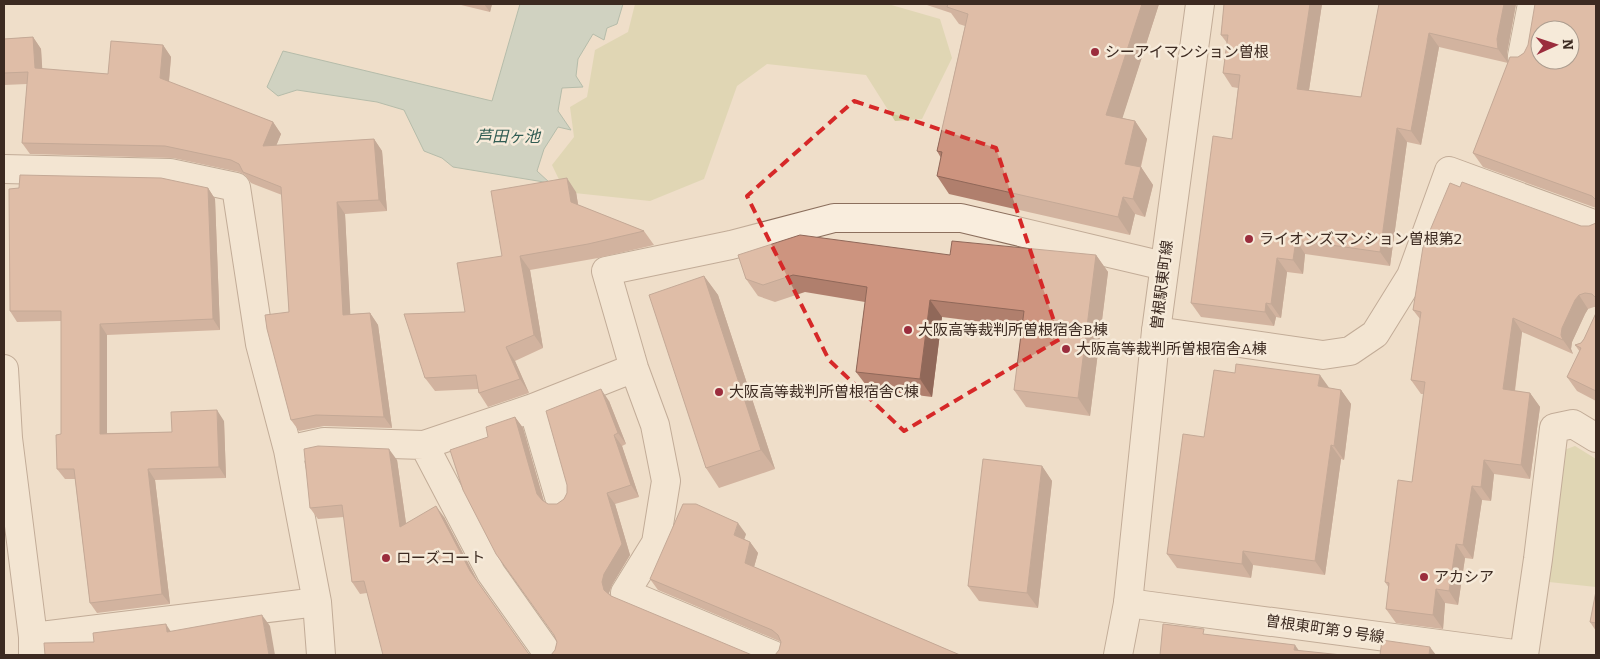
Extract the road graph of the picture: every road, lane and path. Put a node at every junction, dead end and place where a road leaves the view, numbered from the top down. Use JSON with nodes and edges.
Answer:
{"nodes":[{"id":1,"x":1200,"y":4,"type":"edge"},
{"id":2,"x":1532,"y":4,"type":"edge"},
{"id":3,"x":1522,"y":56,"type":"edge"},
{"id":4,"x":4,"y":169,"type":"edge"},
{"id":5,"x":1596,"y":225,"type":"edge"},
{"id":6,"x":1164,"y":266,"type":"junction"},
{"id":7,"x":1156,"y":332,"type":"junction"},
{"id":8,"x":634,"y":368,"type":"junction"},
{"id":9,"x":4,"y":369,"type":"edge"},
{"id":10,"x":533,"y":408,"type":"junction"},
{"id":11,"x":6,"y":438,"type":"edge"},
{"id":12,"x":1596,"y":438,"type":"edge"},
{"id":13,"x":424,"y":445,"type":"junction"},
{"id":14,"x":288,"y":450,"type":"junction"},
{"id":15,"x":560,"y":500,"type":"edge"},
{"id":16,"x":317,"y":602,"type":"junction"},
{"id":17,"x":1128,"y":603,"type":"junction"},
{"id":18,"x":33,"y":646,"type":"edge"},
{"id":19,"x":321,"y":655,"type":"edge"},
{"id":20,"x":549,"y":655,"type":"edge"},
{"id":21,"x":773,"y":655,"type":"edge"},
{"id":22,"x":1118,"y":655,"type":"edge"},
{"id":23,"x":1523,"y":655,"type":"edge"}],
"edges":[{"from":1,"to":6,"type":"street","name":"曽根駅東町線"},
{"from":2,"to":3,"type":"street"},
{"from":4,"to":14,"type":"street"},
{"from":5,"to":7,"type":"street"},
{"from":6,"to":7,"type":"street","name":"曽根駅東町線"},
{"from":6,"to":8,"type":"street"},
{"from":7,"to":17,"type":"street","name":"曽根駅東町線"},
{"from":8,"to":10,"type":"street"},
{"from":8,"to":21,"type":"street"},
{"from":9,"to":11,"type":"street"},
{"from":10,"to":13,"type":"street"},
{"from":10,"to":15,"type":"street"},
{"from":11,"to":18,"type":"street"},
{"from":12,"to":23,"type":"street"},
{"from":13,"to":14,"type":"street"},
{"from":13,"to":20,"type":"street"},
{"from":14,"to":16,"type":"street"},
{"from":16,"to":18,"type":"street"},
{"from":16,"to":19,"type":"street"},
{"from":17,"to":22,"type":"street","name":"曽根駅東町線"},
{"from":17,"to":23,"type":"street","name":"曽根東町第９号線"}]}
